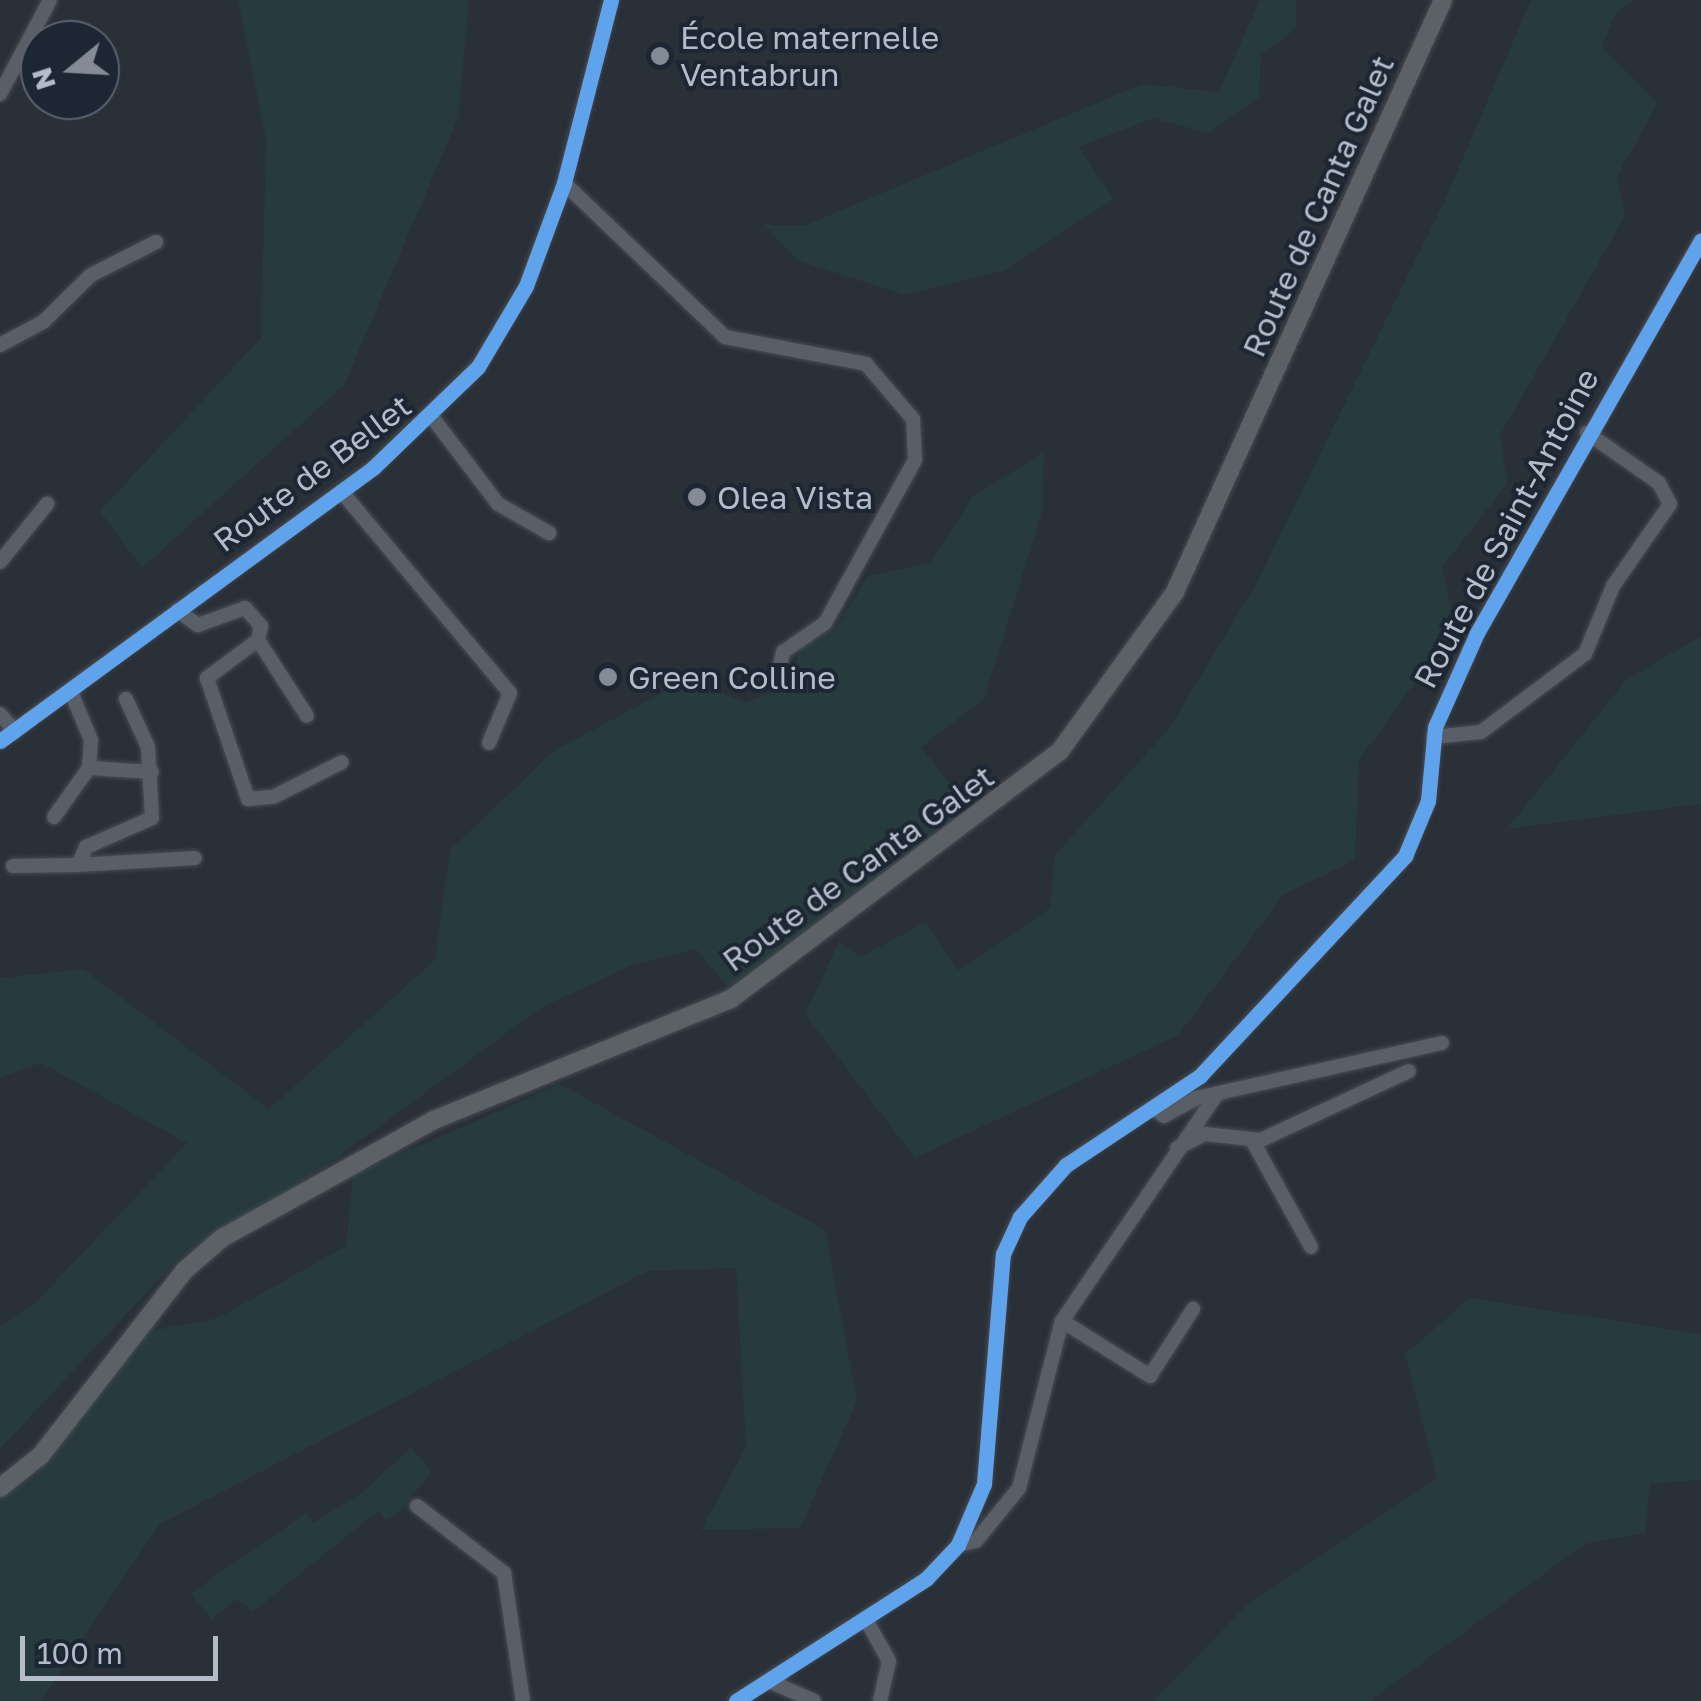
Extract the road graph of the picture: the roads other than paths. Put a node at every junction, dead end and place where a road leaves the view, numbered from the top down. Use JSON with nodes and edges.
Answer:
{"nodes":[{"id":1,"x":50,"y":0,"type":"edge"},
{"id":2,"x":611,"y":0,"type":"edge"},
{"id":3,"x":1443,"y":0,"type":"edge"},
{"id":4,"x":0,"y":94,"type":"edge"},
{"id":5,"x":564,"y":183,"type":"junction"},
{"id":6,"x":1701,"y":240,"type":"edge"},
{"id":7,"x":156,"y":242,"type":"dead end"},
{"id":8,"x":0,"y":345,"type":"edge"},
{"id":9,"x":432,"y":417,"type":"junction"},
{"id":10,"x":1587,"y":433,"type":"junction"},
{"id":11,"x":341,"y":491,"type":"junction"},
{"id":12,"x":47,"y":504,"type":"dead end"},
{"id":13,"x":549,"y":533,"type":"dead end"},
{"id":14,"x":0,"y":562,"type":"edge"},
{"id":15,"x":177,"y":610,"type":"junction"},
{"id":16,"x":258,"y":640,"type":"junction"},
{"id":17,"x":776,"y":682,"type":"dead end"},
{"id":18,"x":71,"y":692,"type":"junction"},
{"id":19,"x":126,"y":699,"type":"dead end"},
{"id":20,"x":0,"y":714,"type":"edge"},
{"id":21,"x":307,"y":716,"type":"dead end"},
{"id":22,"x":15,"y":730,"type":"junction"},
{"id":23,"x":1433,"y":737,"type":"junction"},
{"id":24,"x":0,"y":742,"type":"edge"},
{"id":25,"x":489,"y":743,"type":"dead end"},
{"id":26,"x":342,"y":762,"type":"dead end"},
{"id":27,"x":89,"y":768,"type":"junction"},
{"id":28,"x":152,"y":772,"type":"junction"},
{"id":29,"x":54,"y":817,"type":"dead end"},
{"id":30,"x":195,"y":858,"type":"dead end"},
{"id":31,"x":78,"y":865,"type":"junction"},
{"id":32,"x":13,"y":866,"type":"dead end"},
{"id":33,"x":1442,"y":1044,"type":"dead end"},
{"id":34,"x":1409,"y":1071,"type":"dead end"},
{"id":35,"x":1216,"y":1095,"type":"junction"},
{"id":36,"x":1155,"y":1108,"type":"junction"},
{"id":37,"x":1252,"y":1140,"type":"junction"},
{"id":38,"x":1173,"y":1151,"type":"junction"},
{"id":39,"x":1311,"y":1247,"type":"dead end"},
{"id":40,"x":1193,"y":1309,"type":"dead end"},
{"id":41,"x":1062,"y":1320,"type":"junction"},
{"id":42,"x":0,"y":1488,"type":"edge"},
{"id":43,"x":417,"y":1506,"type":"dead end"},
{"id":44,"x":958,"y":1544,"type":"junction"},
{"id":45,"x":865,"y":1618,"type":"junction"},
{"id":46,"x":768,"y":1681,"type":"junction"},
{"id":47,"x":522,"y":1701,"type":"edge"},
{"id":48,"x":736,"y":1701,"type":"edge"},
{"id":49,"x":814,"y":1701,"type":"edge"},
{"id":50,"x":880,"y":1701,"type":"edge"}],
"edges":[{"from":1,"to":4,"type":"street"},
{"from":2,"to":5,"type":"street","name":"Route de Bellet"},
{"from":3,"to":42,"type":"main road","name":"Route de Canta Galet"},
{"from":5,"to":9,"type":"street","name":"Route de Bellet"},
{"from":5,"to":17,"type":"street"},
{"from":6,"to":10,"type":"street","name":"Route de Saint-Antoine"},
{"from":7,"to":8,"type":"street"},
{"from":9,"to":11,"type":"street","name":"Route de Bellet"},
{"from":9,"to":13,"type":"street"},
{"from":10,"to":23,"type":"street","name":"Route de Saint-Antoine"},
{"from":10,"to":23,"type":"street"},
{"from":11,"to":15,"type":"street","name":"Route de Bellet"},
{"from":11,"to":25,"type":"street"},
{"from":12,"to":14,"type":"street"},
{"from":15,"to":16,"type":"street"},
{"from":15,"to":18,"type":"street","name":"Route de Bellet"},
{"from":16,"to":21,"type":"street"},
{"from":16,"to":26,"type":"street"},
{"from":18,"to":22,"type":"street","name":"Route de Bellet"},
{"from":18,"to":27,"type":"street"},
{"from":19,"to":28,"type":"street"},
{"from":20,"to":22,"type":"street"},
{"from":22,"to":24,"type":"street","name":"Route de Bellet"},
{"from":23,"to":36,"type":"street","name":"Route de Saint-Antoine"},
{"from":27,"to":28,"type":"street"},
{"from":27,"to":29,"type":"street"},
{"from":28,"to":31,"type":"street"},
{"from":30,"to":31,"type":"street"},
{"from":31,"to":32,"type":"street"},
{"from":33,"to":35,"type":"street"},
{"from":34,"to":37,"type":"street"},
{"from":35,"to":36,"type":"street"},
{"from":35,"to":38,"type":"street"},
{"from":36,"to":44,"type":"street","name":"Route de Saint-Antoine"},
{"from":37,"to":38,"type":"street"},
{"from":37,"to":39,"type":"street"},
{"from":38,"to":41,"type":"street"},
{"from":40,"to":41,"type":"street"},
{"from":41,"to":44,"type":"street"},
{"from":43,"to":47,"type":"street"},
{"from":44,"to":45,"type":"street","name":"Route de Saint-Antoine"},
{"from":45,"to":46,"type":"street","name":"Route de Saint-Antoine"},
{"from":45,"to":50,"type":"street"},
{"from":46,"to":48,"type":"street","name":"Route de Saint-Antoine"},
{"from":46,"to":49,"type":"street"}]}
